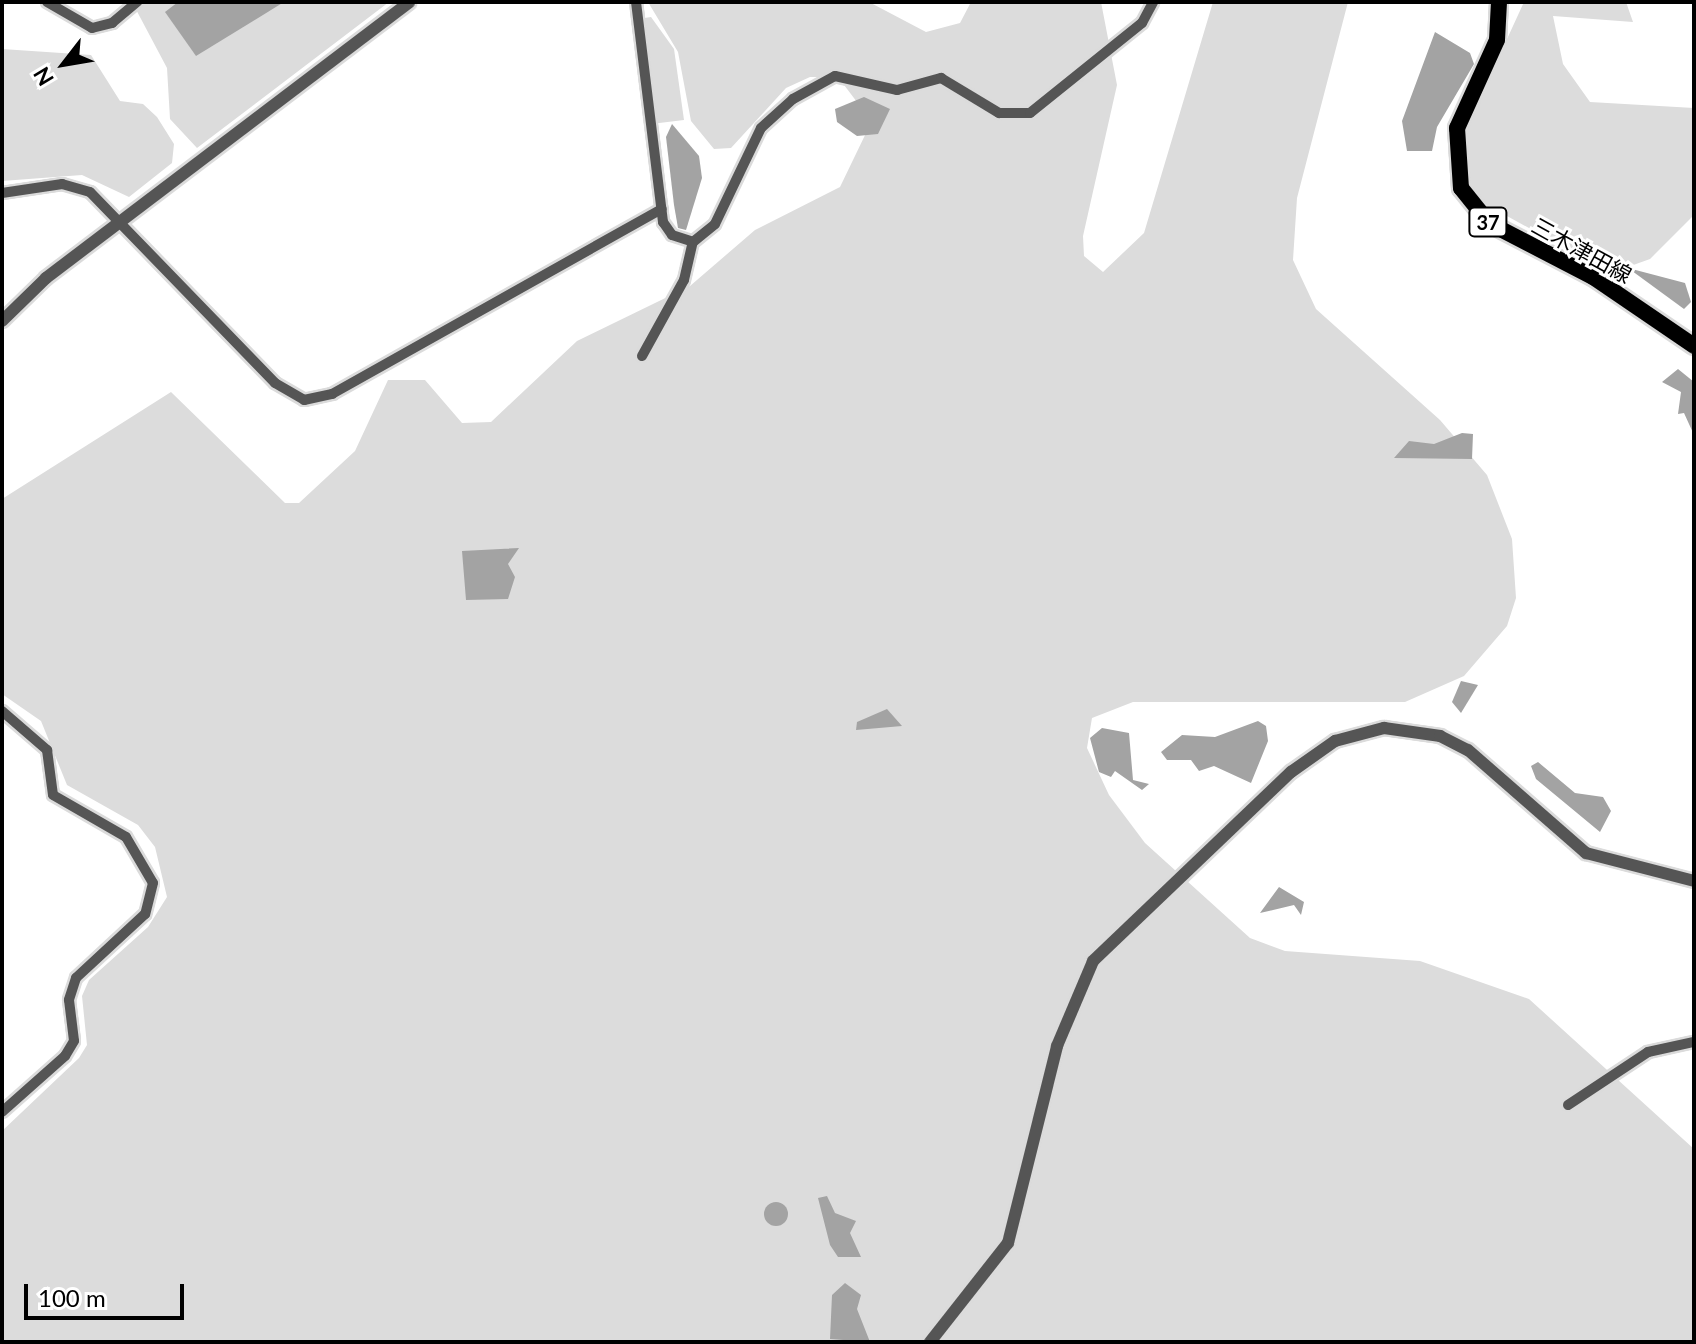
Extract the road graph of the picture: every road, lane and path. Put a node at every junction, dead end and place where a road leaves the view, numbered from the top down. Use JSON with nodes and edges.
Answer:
{"nodes":[{"id":1,"x":47,"y":2,"type":"edge"},
{"id":2,"x":137,"y":2,"type":"edge"},
{"id":3,"x":409,"y":2,"type":"edge"},
{"id":4,"x":636,"y":2,"type":"edge"},
{"id":5,"x":1153,"y":2,"type":"edge"},
{"id":6,"x":1499,"y":2,"type":"edge"},
{"id":7,"x":2,"y":193,"type":"edge"},
{"id":8,"x":662,"y":209,"type":"junction"},
{"id":9,"x":122,"y":222,"type":"junction"},
{"id":10,"x":693,"y":242,"type":"junction"},
{"id":11,"x":2,"y":321,"type":"edge"},
{"id":12,"x":1694,"y":346,"type":"edge"},
{"id":13,"x":642,"y":356,"type":"dead end"},
{"id":14,"x":2,"y":711,"type":"edge"},
{"id":15,"x":1694,"y":881,"type":"edge"},
{"id":16,"x":1694,"y":1042,"type":"edge"},
{"id":17,"x":1568,"y":1105,"type":"dead end"},
{"id":18,"x":2,"y":1112,"type":"edge"},
{"id":19,"x":930,"y":1342,"type":"edge"}],
"edges":[{"from":1,"to":2,"type":"street"},
{"from":3,"to":9,"type":"street"},
{"from":4,"to":8,"type":"street"},
{"from":5,"to":10,"type":"street"},
{"from":6,"to":12,"type":"main road","name":"三木津田線","number":"37"},
{"from":7,"to":9,"type":"street"},
{"from":8,"to":9,"type":"street"},
{"from":8,"to":10,"type":"street"},
{"from":9,"to":11,"type":"street"},
{"from":10,"to":13,"type":"street"},
{"from":14,"to":18,"type":"street"},
{"from":15,"to":19,"type":"street"},
{"from":16,"to":17,"type":"street"}]}
